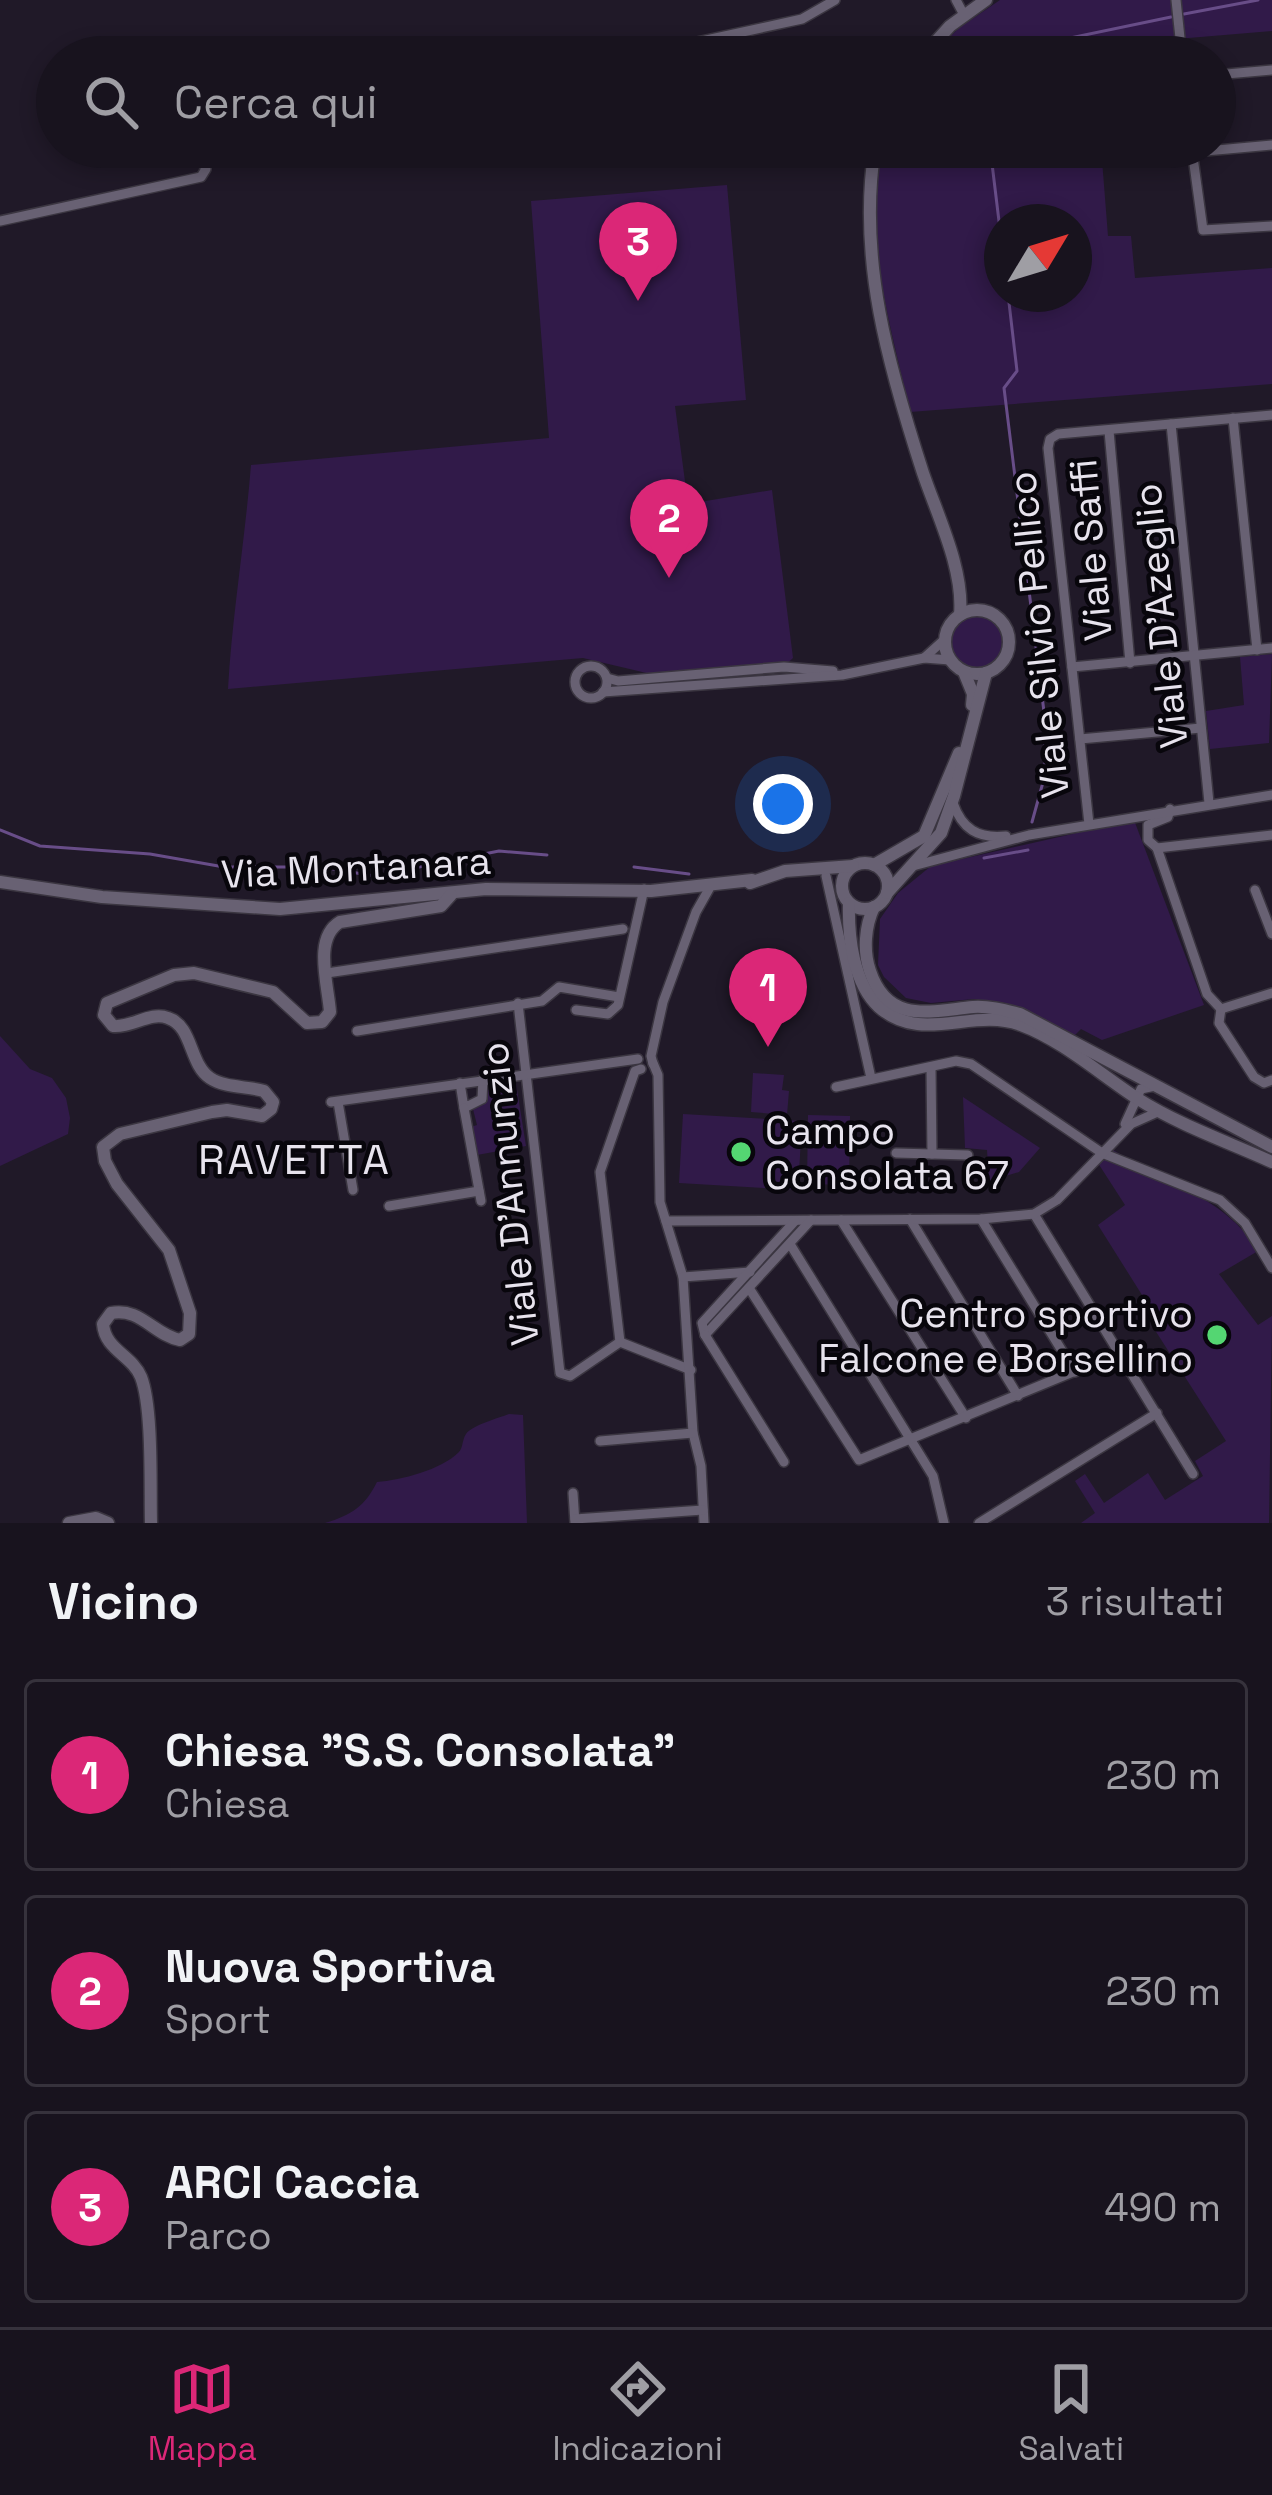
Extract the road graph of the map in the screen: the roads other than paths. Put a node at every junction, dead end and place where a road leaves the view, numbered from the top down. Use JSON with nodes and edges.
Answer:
{"nodes":[{"id":1,"x":836,"y":0,"type":"edge"},
{"id":2,"x":956,"y":0,"type":"edge"},
{"id":3,"x":986,"y":0,"type":"edge"},
{"id":4,"x":1176,"y":0,"type":"edge"},
{"id":5,"x":964,"y":15,"type":"junction"},
{"id":6,"x":724,"y":36,"type":"edge"},
{"id":7,"x":943,"y":36,"type":"edge"},
{"id":8,"x":1180,"y":36,"type":"edge"},
{"id":9,"x":1272,"y":70,"type":"edge"},
{"id":10,"x":1236,"y":74,"type":"edge"},
{"id":11,"x":1272,"y":145,"type":"edge"},
{"id":12,"x":1236,"y":147,"type":"edge"},
{"id":13,"x":205,"y":168,"type":"edge"},
{"id":14,"x":872,"y":168,"type":"edge"},
{"id":15,"x":1194,"y":168,"type":"edge"},
{"id":16,"x":0,"y":221,"type":"edge"},
{"id":17,"x":1272,"y":226,"type":"edge"},
{"id":18,"x":1272,"y":415,"type":"edge"},
{"id":19,"x":1233,"y":418,"type":"junction"},
{"id":20,"x":1172,"y":424,"type":"junction"},
{"id":21,"x":1109,"y":431,"type":"junction"},
{"id":22,"x":958,"y":580,"type":"junction"},
{"id":23,"x":985,"y":612,"type":"junction"},
{"id":24,"x":961,"y":615,"type":"junction"},
{"id":25,"x":945,"y":639,"type":"junction"},
{"id":26,"x":1272,"y":648,"type":"edge"},
{"id":27,"x":1257,"y":650,"type":"junction"},
{"id":28,"x":1193,"y":657,"type":"junction"},
{"id":29,"x":924,"y":658,"type":"junction"},
{"id":30,"x":950,"y":660,"type":"junction"},
{"id":31,"x":1130,"y":663,"type":"junction"},
{"id":32,"x":1072,"y":668,"type":"junction"},
{"id":33,"x":964,"y":672,"type":"junction"},
{"id":34,"x":986,"y":673,"type":"junction"},
{"id":35,"x":844,"y":674,"type":"junction"},
{"id":36,"x":607,"y":678,"type":"junction"},
{"id":37,"x":604,"y":692,"type":"junction"},
{"id":38,"x":1201,"y":728,"type":"junction"},
{"id":39,"x":1080,"y":739,"type":"junction"},
{"id":40,"x":1272,"y":795,"type":"edge"},
{"id":41,"x":952,"y":802,"type":"junction"},
{"id":42,"x":1209,"y":803,"type":"junction"},
{"id":43,"x":1170,"y":809,"type":"junction"},
{"id":44,"x":1089,"y":824,"type":"junction"},
{"id":45,"x":1029,"y":835,"type":"junction"},
{"id":46,"x":1272,"y":835,"type":"edge"},
{"id":47,"x":1157,"y":848,"type":"junction"},
{"id":48,"x":854,"y":866,"type":"junction"},
{"id":49,"x":874,"y":866,"type":"junction"},
{"id":50,"x":913,"y":866,"type":"junction"},
{"id":51,"x":794,"y":870,"type":"junction"},
{"id":52,"x":826,"y":876,"type":"junction"},
{"id":53,"x":0,"y":882,"type":"edge"},
{"id":54,"x":842,"y":884,"type":"junction"},
{"id":55,"x":701,"y":887,"type":"junction"},
{"id":56,"x":644,"y":889,"type":"junction"},
{"id":57,"x":1255,"y":890,"type":"dead end"},
{"id":58,"x":886,"y":893,"type":"junction"},
{"id":59,"x":451,"y":895,"type":"junction"},
{"id":60,"x":849,"y":903,"type":"junction"},
{"id":61,"x":874,"y":907,"type":"junction"},
{"id":62,"x":623,"y":929,"type":"dead end"},
{"id":63,"x":1272,"y":934,"type":"edge"},
{"id":64,"x":327,"y":973,"type":"junction"},
{"id":65,"x":1272,"y":993,"type":"edge"},
{"id":66,"x":619,"y":997,"type":"junction"},
{"id":67,"x":518,"y":1003,"type":"junction"},
{"id":68,"x":576,"y":1010,"type":"dead end"},
{"id":69,"x":1221,"y":1010,"type":"junction"},
{"id":70,"x":357,"y":1031,"type":"dead end"},
{"id":71,"x":652,"y":1060,"type":"junction"},
{"id":72,"x":640,"y":1064,"type":"junction"},
{"id":73,"x":931,"y":1067,"type":"junction"},
{"id":74,"x":526,"y":1072,"type":"junction"},
{"id":75,"x":872,"y":1078,"type":"junction"},
{"id":76,"x":483,"y":1079,"type":"junction"},
{"id":77,"x":1272,"y":1080,"type":"edge"},
{"id":78,"x":460,"y":1083,"type":"junction"},
{"id":79,"x":1155,"y":1086,"type":"junction"},
{"id":80,"x":836,"y":1087,"type":"dead end"},
{"id":81,"x":1136,"y":1097,"type":"junction"},
{"id":82,"x":464,"y":1108,"type":"junction"},
{"id":83,"x":1160,"y":1112,"type":"junction"},
{"id":84,"x":1116,"y":1138,"type":"junction"},
{"id":85,"x":1272,"y":1147,"type":"edge"},
{"id":86,"x":896,"y":1153,"type":"dead end"},
{"id":87,"x":1102,"y":1153,"type":"junction"},
{"id":88,"x":932,"y":1154,"type":"junction"},
{"id":89,"x":968,"y":1155,"type":"dead end"},
{"id":90,"x":1272,"y":1162,"type":"edge"},
{"id":91,"x":353,"y":1190,"type":"dead end"},
{"id":92,"x":388,"y":1206,"type":"dead end"},
{"id":93,"x":1034,"y":1214,"type":"junction"},
{"id":94,"x":910,"y":1219,"type":"junction"},
{"id":95,"x":981,"y":1219,"type":"junction"},
{"id":96,"x":811,"y":1220,"type":"junction"},
{"id":97,"x":841,"y":1220,"type":"junction"},
{"id":98,"x":666,"y":1221,"type":"junction"},
{"id":99,"x":795,"y":1221,"type":"junction"},
{"id":100,"x":790,"y":1244,"type":"junction"},
{"id":101,"x":1272,"y":1268,"type":"edge"},
{"id":102,"x":750,"y":1272,"type":"junction"},
{"id":103,"x":683,"y":1277,"type":"junction"},
{"id":104,"x":749,"y":1288,"type":"junction"},
{"id":105,"x":705,"y":1335,"type":"junction"},
{"id":106,"x":620,"y":1342,"type":"junction"},
{"id":107,"x":1120,"y":1353,"type":"junction"},
{"id":108,"x":691,"y":1370,"type":"junction"},
{"id":109,"x":1075,"y":1372,"type":"junction"},
{"id":110,"x":1018,"y":1396,"type":"junction"},
{"id":111,"x":1157,"y":1413,"type":"junction"},
{"id":112,"x":966,"y":1418,"type":"junction"},
{"id":113,"x":693,"y":1433,"type":"junction"},
{"id":114,"x":911,"y":1440,"type":"junction"},
{"id":115,"x":600,"y":1441,"type":"dead end"},
{"id":116,"x":784,"y":1462,"type":"dead end"},
{"id":117,"x":1193,"y":1474,"type":"dead end"},
{"id":118,"x":573,"y":1492,"type":"dead end"},
{"id":119,"x":703,"y":1510,"type":"junction"},
{"id":120,"x":575,"y":1521,"type":"edge"},
{"id":121,"x":69,"y":1523,"type":"edge"},
{"id":122,"x":108,"y":1523,"type":"edge"},
{"id":123,"x":151,"y":1523,"type":"edge"},
{"id":124,"x":704,"y":1523,"type":"edge"},
{"id":125,"x":944,"y":1523,"type":"edge"},
{"id":126,"x":980,"y":1523,"type":"edge"}],
"edges":[{"from":1,"to":6,"type":"street"},
{"from":2,"to":5,"type":"street"},
{"from":3,"to":5,"type":"main road"},
{"from":4,"to":8,"type":"street"},
{"from":5,"to":7,"type":"main road"},
{"from":9,"to":10,"type":"street"},
{"from":11,"to":12,"type":"street"},
{"from":13,"to":16,"type":"street"},
{"from":14,"to":22,"type":"main road"},
{"from":15,"to":17,"type":"street"},
{"from":18,"to":19,"type":"street"},
{"from":19,"to":20,"type":"street"},
{"from":19,"to":27,"type":"street"},
{"from":20,"to":21,"type":"street"},
{"from":20,"to":28,"type":"street","name":"Viale D'Azeglio"},
{"from":21,"to":31,"type":"street","name":"Viale Saffi"},
{"from":21,"to":32,"type":"street","name":"Viale Silvio Pellico"},
{"from":22,"to":23,"type":"main road"},
{"from":22,"to":24,"type":"main road"},
{"from":23,"to":24,"type":"main road"},
{"from":23,"to":34,"type":"main road"},
{"from":24,"to":25,"type":"main road"},
{"from":25,"to":29,"type":"street"},
{"from":25,"to":30,"type":"main road"},
{"from":26,"to":27,"type":"street"},
{"from":27,"to":28,"type":"street"},
{"from":28,"to":31,"type":"street"},
{"from":28,"to":38,"type":"street","name":"Viale D'Azeglio"},
{"from":29,"to":30,"type":"street"},
{"from":29,"to":35,"type":"street"},
{"from":30,"to":33,"type":"main road"},
{"from":31,"to":32,"type":"street"},
{"from":32,"to":39,"type":"street","name":"Viale Silvio Pellico"},
{"from":33,"to":34,"type":"main road"},
{"from":33,"to":49,"type":"main road"},
{"from":34,"to":41,"type":"main road"},
{"from":35,"to":36,"type":"street"},
{"from":35,"to":37,"type":"street"},
{"from":36,"to":37,"type":"street"},
{"from":36,"to":37,"type":"street"},
{"from":38,"to":39,"type":"street"},
{"from":38,"to":42,"type":"street","name":"Viale D'Azeglio"},
{"from":39,"to":44,"type":"street","name":"Viale Silvio Pellico"},
{"from":40,"to":42,"type":"street"},
{"from":41,"to":45,"type":"street"},
{"from":41,"to":50,"type":"main road"},
{"from":42,"to":43,"type":"street"},
{"from":43,"to":44,"type":"street"},
{"from":43,"to":47,"type":"street"},
{"from":44,"to":45,"type":"street"},
{"from":45,"to":50,"type":"street"},
{"from":46,"to":47,"type":"street"},
{"from":47,"to":69,"type":"street"},
{"from":48,"to":49,"type":"main road"},
{"from":48,"to":51,"type":"main road","name":"Via Montanara"},
{"from":48,"to":54,"type":"main road"},
{"from":49,"to":58,"type":"main road"},
{"from":50,"to":58,"type":"main road"},
{"from":51,"to":52,"type":"main road","name":"Via Montanara"},
{"from":51,"to":55,"type":"main road","name":"Via Montanara"},
{"from":52,"to":54,"type":"main road","name":"Via Montanara"},
{"from":52,"to":75,"type":"street"},
{"from":53,"to":59,"type":"main road","name":"Via Montanara"},
{"from":54,"to":60,"type":"main road"},
{"from":55,"to":56,"type":"main road","name":"Via Montanara"},
{"from":55,"to":71,"type":"street"},
{"from":56,"to":59,"type":"main road","name":"Via Montanara"},
{"from":56,"to":66,"type":"street"},
{"from":57,"to":63,"type":"street"},
{"from":58,"to":61,"type":"main road"},
{"from":59,"to":64,"type":"main road"},
{"from":60,"to":61,"type":"main road"},
{"from":60,"to":81,"type":"main road"},
{"from":61,"to":79,"type":"main road"},
{"from":62,"to":64,"type":"street"},
{"from":64,"to":123,"type":"main road"},
{"from":65,"to":69,"type":"street"},
{"from":66,"to":67,"type":"street"},
{"from":66,"to":68,"type":"street"},
{"from":67,"to":70,"type":"street"},
{"from":67,"to":74,"type":"street","name":"Viale D'Annunzio"},
{"from":69,"to":77,"type":"street"},
{"from":71,"to":72,"type":"street"},
{"from":71,"to":98,"type":"street"},
{"from":72,"to":74,"type":"street"},
{"from":72,"to":106,"type":"street"},
{"from":73,"to":75,"type":"street"},
{"from":73,"to":87,"type":"street"},
{"from":73,"to":88,"type":"street"},
{"from":74,"to":76,"type":"street"},
{"from":74,"to":106,"type":"street","name":"Viale D'Annunzio"},
{"from":75,"to":80,"type":"street"},
{"from":76,"to":78,"type":"street"},
{"from":76,"to":82,"type":"street"},
{"from":78,"to":82,"type":"street"},
{"from":78,"to":91,"type":"street"},
{"from":79,"to":81,"type":"street"},
{"from":79,"to":85,"type":"main road"},
{"from":81,"to":83,"type":"main road"},
{"from":81,"to":84,"type":"street"},
{"from":82,"to":92,"type":"street"},
{"from":83,"to":84,"type":"street"},
{"from":83,"to":90,"type":"main road"},
{"from":84,"to":87,"type":"street"},
{"from":86,"to":88,"type":"street"},
{"from":87,"to":93,"type":"street"},
{"from":87,"to":101,"type":"street"},
{"from":88,"to":89,"type":"street"},
{"from":93,"to":95,"type":"street"},
{"from":93,"to":107,"type":"street"},
{"from":94,"to":95,"type":"street"},
{"from":94,"to":97,"type":"street"},
{"from":94,"to":110,"type":"street"},
{"from":95,"to":109,"type":"street"},
{"from":96,"to":97,"type":"street"},
{"from":96,"to":99,"type":"street"},
{"from":96,"to":100,"type":"street"},
{"from":97,"to":112,"type":"street"},
{"from":98,"to":99,"type":"street"},
{"from":98,"to":103,"type":"street"},
{"from":99,"to":102,"type":"street"},
{"from":100,"to":104,"type":"street"},
{"from":100,"to":114,"type":"street"},
{"from":102,"to":103,"type":"street"},
{"from":102,"to":105,"type":"street"},
{"from":103,"to":108,"type":"street"},
{"from":104,"to":105,"type":"street"},
{"from":104,"to":114,"type":"street"},
{"from":105,"to":116,"type":"street"},
{"from":106,"to":108,"type":"street"},
{"from":107,"to":109,"type":"street"},
{"from":107,"to":111,"type":"street"},
{"from":108,"to":113,"type":"street"},
{"from":109,"to":110,"type":"street"},
{"from":110,"to":112,"type":"street"},
{"from":111,"to":117,"type":"street"},
{"from":111,"to":126,"type":"street"},
{"from":112,"to":114,"type":"street"},
{"from":113,"to":115,"type":"street"},
{"from":113,"to":119,"type":"street"},
{"from":114,"to":125,"type":"street"},
{"from":118,"to":120,"type":"street"},
{"from":119,"to":120,"type":"street"},
{"from":119,"to":124,"type":"street"},
{"from":121,"to":122,"type":"main road"}]}
